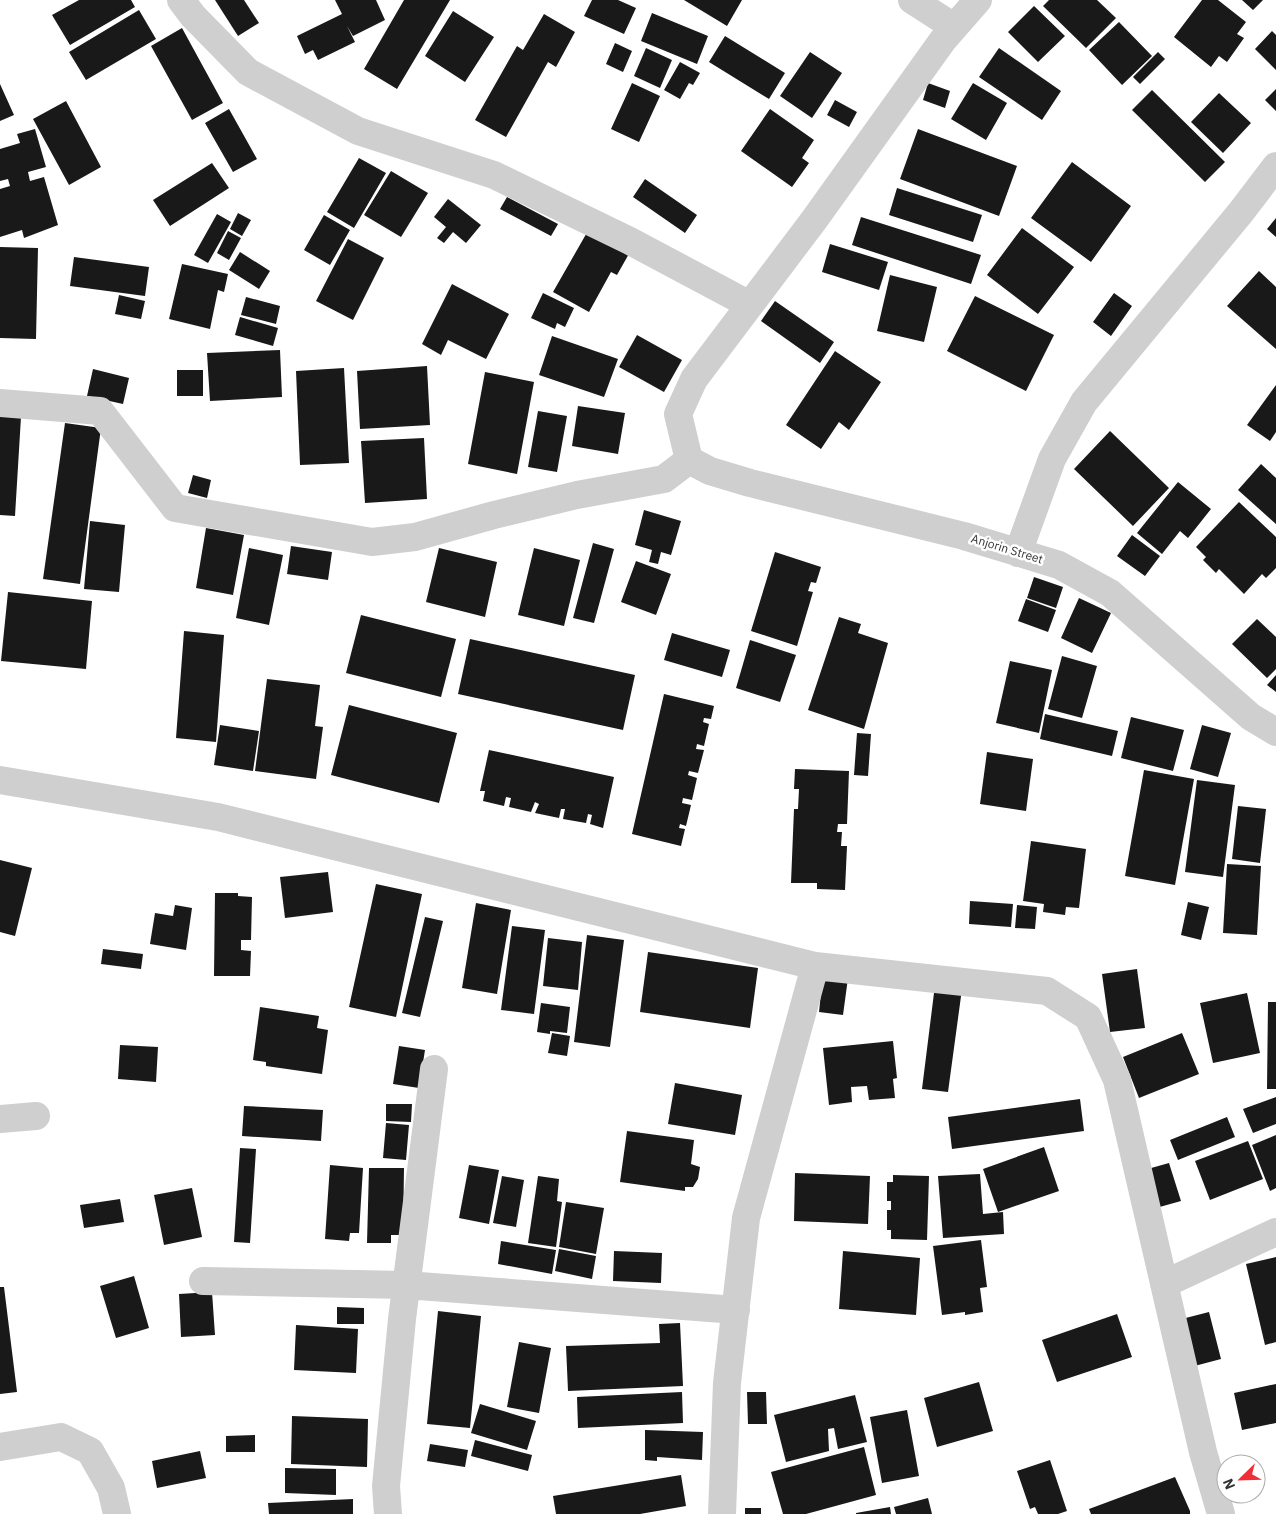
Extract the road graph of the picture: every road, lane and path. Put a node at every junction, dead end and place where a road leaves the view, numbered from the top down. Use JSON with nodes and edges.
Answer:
{"nodes":[{"id":1,"x":181,"y":0,"type":"edge"},
{"id":2,"x":912,"y":0,"type":"edge"},
{"id":3,"x":978,"y":0,"type":"edge"},
{"id":4,"x":954,"y":27,"type":"junction"},
{"id":5,"x":1276,"y":166,"type":"edge"},
{"id":6,"x":750,"y":305,"type":"junction"},
{"id":7,"x":0,"y":403,"type":"edge"},
{"id":8,"x":689,"y":460,"type":"junction"},
{"id":9,"x":1018,"y":552,"type":"junction"},
{"id":10,"x":1275,"y":730,"type":"edge"},
{"id":11,"x":0,"y":780,"type":"edge"},
{"id":12,"x":814,"y":966,"type":"junction"},
{"id":13,"x":434,"y":1070,"type":"dead end"},
{"id":14,"x":36,"y":1116,"type":"dead end"},
{"id":15,"x":0,"y":1119,"type":"edge"},
{"id":16,"x":1276,"y":1232,"type":"edge"},
{"id":17,"x":203,"y":1281,"type":"dead end"},
{"id":18,"x":1164,"y":1284,"type":"junction"},
{"id":19,"x":406,"y":1285,"type":"junction"},
{"id":20,"x":736,"y":1310,"type":"junction"},
{"id":21,"x":0,"y":1447,"type":"edge"},
{"id":22,"x":117,"y":1514,"type":"edge"},
{"id":23,"x":388,"y":1514,"type":"edge"},
{"id":24,"x":722,"y":1514,"type":"edge"},
{"id":25,"x":1221,"y":1514,"type":"edge"}],
"edges":[{"from":1,"to":6,"type":"street"},
{"from":2,"to":4,"type":"street"},
{"from":3,"to":4,"type":"street"},
{"from":4,"to":6,"type":"street"},
{"from":5,"to":9,"type":"street"},
{"from":6,"to":8,"type":"street"},
{"from":7,"to":8,"type":"street"},
{"from":8,"to":9,"type":"street","name":"Anjorin Street"},
{"from":9,"to":10,"type":"street","name":"Anjorin Street"},
{"from":11,"to":12,"type":"street"},
{"from":12,"to":18,"type":"street"},
{"from":12,"to":20,"type":"street"},
{"from":13,"to":19,"type":"street"},
{"from":14,"to":15,"type":"street"},
{"from":16,"to":18,"type":"street"},
{"from":17,"to":19,"type":"street"},
{"from":18,"to":25,"type":"street"},
{"from":19,"to":20,"type":"street"},
{"from":19,"to":23,"type":"street"},
{"from":20,"to":24,"type":"street"},
{"from":21,"to":22,"type":"street"}]}
